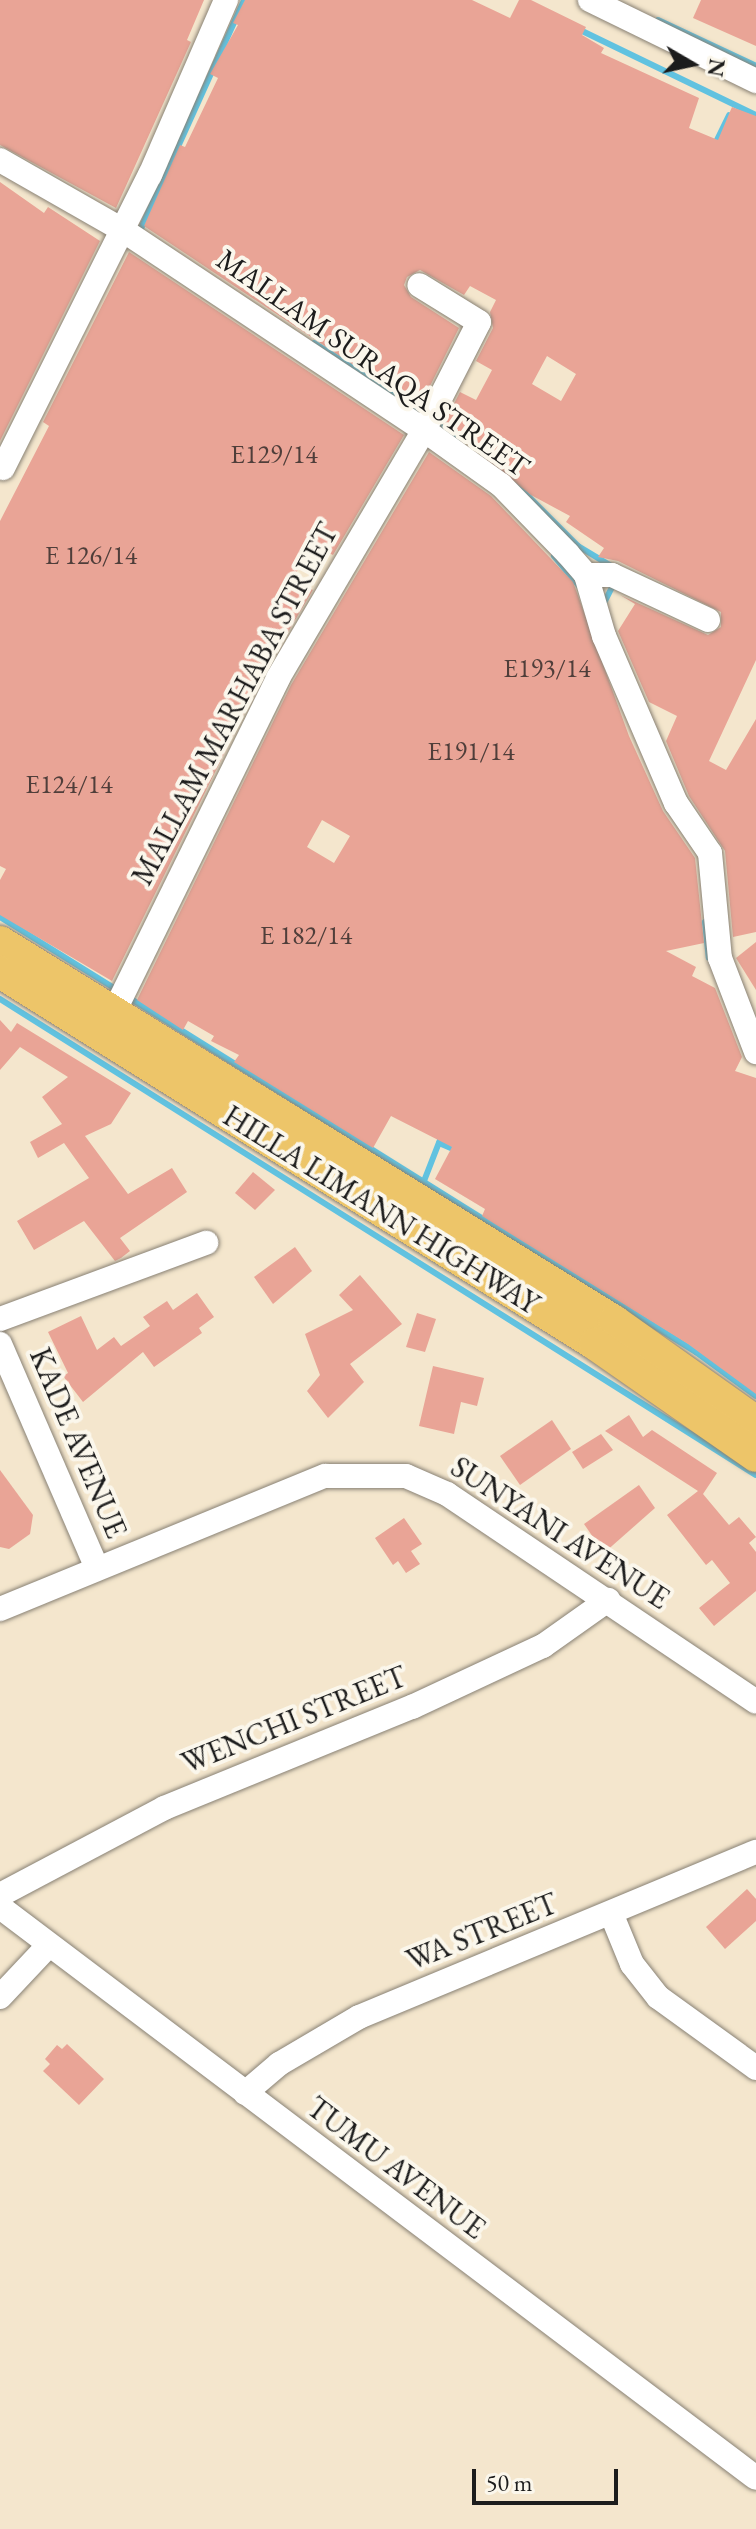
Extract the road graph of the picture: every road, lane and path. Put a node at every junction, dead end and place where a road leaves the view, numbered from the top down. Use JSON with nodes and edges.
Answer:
{"nodes":[{"id":1,"x":226,"y":0,"type":"edge"},
{"id":2,"x":590,"y":0,"type":"edge"},
{"id":3,"x":756,"y":81,"type":"edge"},
{"id":4,"x":0,"y":160,"type":"edge"},
{"id":5,"x":121,"y":229,"type":"junction"},
{"id":6,"x":419,"y":285,"type":"dead end"},
{"id":7,"x":424,"y":430,"type":"junction"},
{"id":8,"x":3,"y":468,"type":"dead end"},
{"id":9,"x":586,"y":575,"type":"junction"},
{"id":10,"x":708,"y":620,"type":"dead end"},
{"id":11,"x":0,"y":942,"type":"edge"},
{"id":12,"x":0,"y":972,"type":"edge"},
{"id":13,"x":113,"y":1014,"type":"junction"},
{"id":14,"x":756,"y":1052,"type":"edge"},
{"id":15,"x":206,"y":1243,"type":"dead end"},
{"id":16,"x":0,"y":1319,"type":"edge"},
{"id":17,"x":0,"y":1344,"type":"edge"},
{"id":18,"x":756,"y":1422,"type":"edge"},
{"id":19,"x":756,"y":1456,"type":"edge"},
{"id":20,"x":97,"y":1568,"type":"junction"},
{"id":21,"x":608,"y":1600,"type":"junction"},
{"id":22,"x":0,"y":1609,"type":"edge"},
{"id":23,"x":756,"y":1702,"type":"edge"},
{"id":24,"x":756,"y":1852,"type":"edge"},
{"id":25,"x":0,"y":1895,"type":"edge"},
{"id":26,"x":0,"y":1907,"type":"edge"},
{"id":27,"x":611,"y":1913,"type":"junction"},
{"id":28,"x":49,"y":1945,"type":"junction"},
{"id":29,"x":0,"y":1997,"type":"edge"},
{"id":30,"x":756,"y":2068,"type":"edge"},
{"id":31,"x":245,"y":2093,"type":"junction"},
{"id":32,"x":756,"y":2478,"type":"edge"}],
"edges":[{"from":1,"to":5,"type":"street"},
{"from":2,"to":3,"type":"street"},
{"from":4,"to":5,"type":"street","name":"MALLAM SURAQA STREET"},
{"from":5,"to":7,"type":"street","name":"MALLAM SURAQA STREET"},
{"from":5,"to":8,"type":"street"},
{"from":6,"to":7,"type":"street","name":"MALLAM MARHABA STREET"},
{"from":7,"to":9,"type":"street","name":"MALLAM SURAQA STREET"},
{"from":7,"to":13,"type":"street","name":"MALLAM MARHABA STREET"},
{"from":9,"to":10,"type":"street"},
{"from":9,"to":14,"type":"street","name":"MALLAM SURAQA STREET"},
{"from":11,"to":13,"type":"main road","name":"HILLA LIMANN HIGHWAY"},
{"from":12,"to":19,"type":"main road","name":"HILLA LIMANN HIGHWAY"},
{"from":13,"to":18,"type":"main road","name":"HILLA LIMANN HIGHWAY"},
{"from":15,"to":16,"type":"street"},
{"from":17,"to":20,"type":"street","name":"KADE AVENUE"},
{"from":20,"to":21,"type":"street","name":"SUNYANI AVENUE"},
{"from":20,"to":22,"type":"street","name":"SUNYANI AVENUE"},
{"from":21,"to":23,"type":"street","name":"SUNYANI AVENUE"},
{"from":21,"to":25,"type":"street","name":"WENCHI STREET"},
{"from":24,"to":27,"type":"street","name":"WA STREET"},
{"from":26,"to":28,"type":"street","name":"TUMU AVENUE"},
{"from":27,"to":30,"type":"street"},
{"from":27,"to":31,"type":"street","name":"WA STREET"},
{"from":28,"to":29,"type":"street"},
{"from":28,"to":31,"type":"street","name":"TUMU AVENUE"},
{"from":31,"to":32,"type":"street","name":"TUMU AVENUE"}]}
